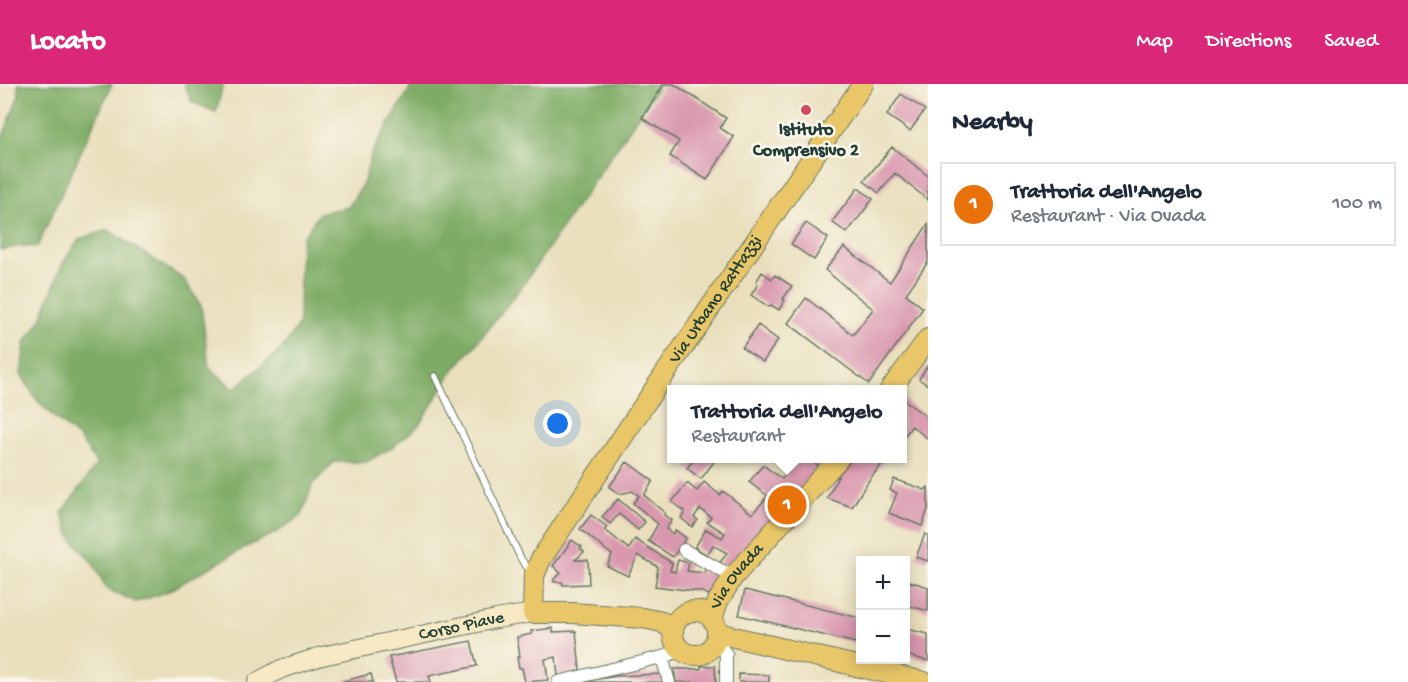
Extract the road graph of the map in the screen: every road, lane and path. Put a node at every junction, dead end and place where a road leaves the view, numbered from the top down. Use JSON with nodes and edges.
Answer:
{"nodes":[{"id":1,"x":863,"y":84,"type":"edge"},
{"id":2,"x":927,"y":339,"type":"edge"},
{"id":3,"x":435,"y":376,"type":"dead end"},
{"id":4,"x":894,"y":385,"type":"edge"},
{"id":5,"x":834,"y":463,"type":"edge"},
{"id":6,"x":684,"y":550,"type":"dead end"},
{"id":7,"x":534,"y":576,"type":"junction"},
{"id":8,"x":733,"y":577,"type":"junction"},
{"id":9,"x":533,"y":613,"type":"junction"},
{"id":10,"x":672,"y":629,"type":"junction"},
{"id":11,"x":718,"y":637,"type":"junction"},
{"id":12,"x":671,"y":654,"type":"junction"},
{"id":13,"x":257,"y":682,"type":"edge"},
{"id":14,"x":558,"y":682,"type":"edge"},
{"id":15,"x":669,"y":682,"type":"edge"},
{"id":16,"x":726,"y":682,"type":"edge"},
{"id":17,"x":924,"y":682,"type":"edge"}],
"edges":[{"from":1,"to":7,"type":"main road","name":"Via Urbano Rattazzi"},
{"from":2,"to":4,"type":"main road"},
{"from":3,"to":7,"type":"lane"},
{"from":5,"to":8,"type":"main road","name":"Via Ovada"},
{"from":6,"to":8,"type":"street"},
{"from":7,"to":9,"type":"main road","name":"Via Urbano Rattazzi"},
{"from":8,"to":11,"type":"main road","name":"Via Ovada"},
{"from":9,"to":10,"type":"main road","name":"Corso Piave"},
{"from":9,"to":13,"type":"main road","name":"Corso Piave"},
{"from":10,"to":11,"type":"main road"},
{"from":10,"to":12,"type":"main road"},
{"from":11,"to":12,"type":"main road"},
{"from":11,"to":16,"type":"street"},
{"from":11,"to":17,"type":"main road"},
{"from":12,"to":14,"type":"street"},
{"from":12,"to":15,"type":"street"}]}
